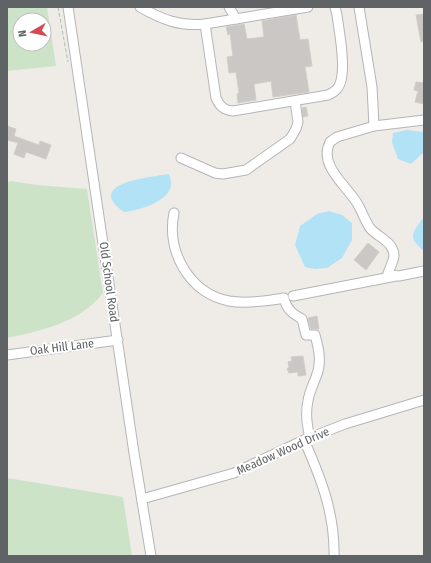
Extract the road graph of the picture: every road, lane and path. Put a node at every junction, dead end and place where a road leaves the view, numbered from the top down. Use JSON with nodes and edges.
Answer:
{"nodes":[{"id":1,"x":68,"y":7,"type":"edge"},
{"id":2,"x":140,"y":7,"type":"edge"},
{"id":3,"x":230,"y":7,"type":"edge"},
{"id":4,"x":308,"y":7,"type":"edge"},
{"id":5,"x":335,"y":7,"type":"edge"},
{"id":6,"x":360,"y":7,"type":"edge"},
{"id":7,"x":148,"y":10,"type":"edge"},
{"id":8,"x":254,"y":11,"type":"edge"},
{"id":9,"x":236,"y":19,"type":"junction"},
{"id":10,"x":205,"y":24,"type":"junction"},
{"id":11,"x":294,"y":101,"type":"junction"},
{"id":12,"x":424,"y":120,"type":"edge"},
{"id":13,"x":374,"y":126,"type":"junction"},
{"id":14,"x":181,"y":158,"type":"dead end"},
{"id":15,"x":174,"y":213,"type":"dead end"},
{"id":16,"x":424,"y":271,"type":"edge"},
{"id":17,"x":399,"y":276,"type":"junction"},
{"id":18,"x":293,"y":296,"type":"dead end"},
{"id":19,"x":118,"y":340,"type":"junction"},
{"id":20,"x":7,"y":355,"type":"edge"},
{"id":21,"x":424,"y":400,"type":"edge"},
{"id":22,"x":307,"y":439,"type":"junction"},
{"id":23,"x":142,"y":499,"type":"junction"},
{"id":24,"x":151,"y":556,"type":"edge"},
{"id":25,"x":334,"y":556,"type":"edge"}],
"edges":[{"from":1,"to":19,"type":"street","name":"Old School Road"},
{"from":2,"to":7,"type":"street"},
{"from":3,"to":9,"type":"street"},
{"from":4,"to":8,"type":"street"},
{"from":5,"to":11,"type":"street"},
{"from":6,"to":13,"type":"street"},
{"from":7,"to":10,"type":"street"},
{"from":8,"to":9,"type":"street"},
{"from":9,"to":10,"type":"street"},
{"from":10,"to":11,"type":"street"},
{"from":11,"to":14,"type":"street"},
{"from":12,"to":13,"type":"street"},
{"from":13,"to":17,"type":"street"},
{"from":15,"to":22,"type":"street"},
{"from":16,"to":17,"type":"street"},
{"from":17,"to":18,"type":"street"},
{"from":19,"to":20,"type":"street","name":"Oak Hill Lane"},
{"from":19,"to":23,"type":"street","name":"Old School Road"},
{"from":21,"to":22,"type":"street","name":"Meadow Wood Drive"},
{"from":22,"to":23,"type":"street","name":"Meadow Wood Drive"},
{"from":22,"to":25,"type":"street"},
{"from":23,"to":24,"type":"street","name":"Old School Road"}]}
